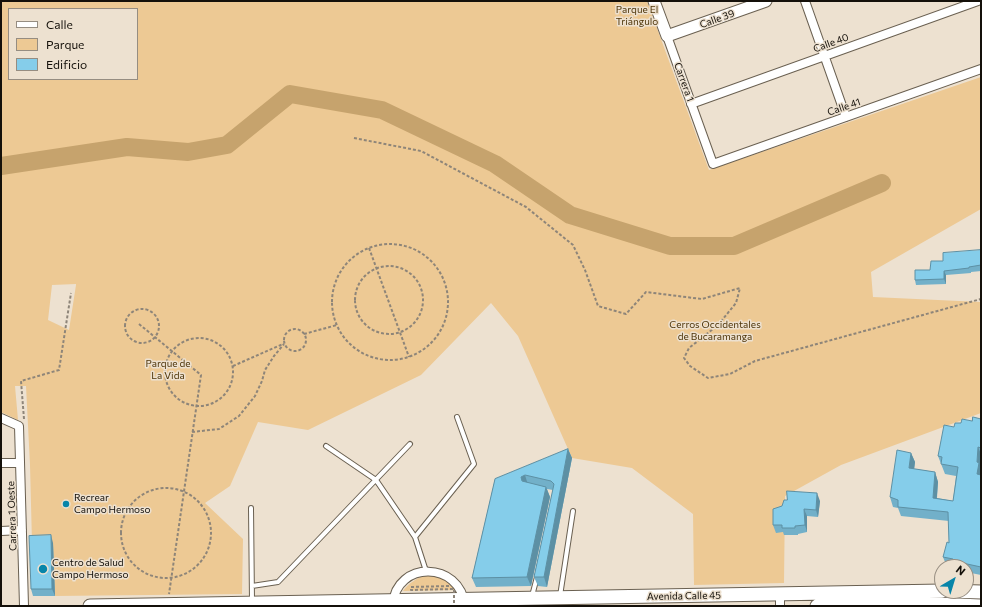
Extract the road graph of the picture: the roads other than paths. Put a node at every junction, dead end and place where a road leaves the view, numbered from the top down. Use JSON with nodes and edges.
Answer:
{"nodes":[{"id":1,"x":654,"y":1,"type":"edge"},
{"id":2,"x":766,"y":1,"type":"edge"},
{"id":3,"x":805,"y":1,"type":"edge"},
{"id":4,"x":978,"y":1,"type":"edge"},
{"id":5,"x":981,"y":10,"type":"edge"},
{"id":6,"x":667,"y":36,"type":"junction"},
{"id":7,"x":824,"y":56,"type":"junction"},
{"id":8,"x":981,"y":69,"type":"edge"},
{"id":9,"x":691,"y":104,"type":"junction"},
{"id":10,"x":846,"y":117,"type":"junction"},
{"id":11,"x":713,"y":164,"type":"joint"},
{"id":12,"x":457,"y":417,"type":"dead end"},
{"id":13,"x":1,"y":418,"type":"edge"},
{"id":14,"x":410,"y":444,"type":"dead end"},
{"id":15,"x":326,"y":446,"type":"dead end"},
{"id":16,"x":1,"y":463,"type":"edge"},
{"id":17,"x":20,"y":463,"type":"junction"},
{"id":18,"x":376,"y":480,"type":"junction"},
{"id":19,"x":251,"y":508,"type":"dead end"},
{"id":20,"x":573,"y":511,"type":"dead end"},
{"id":21,"x":22,"y":530,"type":"junction"},
{"id":22,"x":1,"y":531,"type":"edge"},
{"id":23,"x":415,"y":537,"type":"junction"},
{"id":24,"x":426,"y":571,"type":"junction"},
{"id":25,"x":538,"y":571,"type":"edge"},
{"id":26,"x":252,"y":586,"type":"junction"},
{"id":27,"x":934,"y":591,"type":"edge"},
{"id":28,"x":532,"y":598,"type":"junction"},
{"id":29,"x":560,"y":598,"type":"junction"},
{"id":30,"x":780,"y":600,"type":"edge"},
{"id":31,"x":658,"y":601,"type":"edge"},
{"id":32,"x":252,"y":603,"type":"junction"},
{"id":33,"x":393,"y":603,"type":"edge"},
{"id":34,"x":461,"y":604,"type":"edge"},
{"id":35,"x":938,"y":605,"type":"edge"},
{"id":36,"x":24,"y":606,"type":"edge"},
{"id":37,"x":90,"y":606,"type":"edge"},
{"id":38,"x":817,"y":606,"type":"edge"},
{"id":39,"x":980,"y":606,"type":"edge"}],
"edges":[{"from":1,"to":6,"type":"street","name":"Carrera 1"},
{"from":2,"to":6,"type":"street","name":"Calle 39"},
{"from":3,"to":7,"type":"street"},
{"from":4,"to":5,"type":"street"},
{"from":4,"to":7,"type":"street","name":"Calle 40"},
{"from":6,"to":9,"type":"street","name":"Carrera 1"},
{"from":7,"to":9,"type":"street","name":"Calle 40"},
{"from":7,"to":10,"type":"street"},
{"from":8,"to":10,"type":"street","name":"Calle 41"},
{"from":9,"to":11,"type":"street","name":"Carrera 1"},
{"from":10,"to":11,"type":"street","name":"Calle 41"},
{"from":12,"to":23,"type":"lane"},
{"from":13,"to":17,"type":"street","name":"Carrera 1 Oeste"},
{"from":14,"to":18,"type":"lane"},
{"from":15,"to":18,"type":"lane"},
{"from":16,"to":17,"type":"street"},
{"from":17,"to":21,"type":"street","name":"Carrera 1 Oeste"},
{"from":18,"to":23,"type":"lane"},
{"from":18,"to":26,"type":"lane"},
{"from":19,"to":26,"type":"lane"},
{"from":20,"to":29,"type":"lane"},
{"from":21,"to":22,"type":"street"},
{"from":21,"to":36,"type":"street","name":"Carrera 1 Oeste"},
{"from":23,"to":24,"type":"lane"},
{"from":24,"to":33,"type":"street"},
{"from":24,"to":34,"type":"street"},
{"from":25,"to":28,"type":"lane"},
{"from":26,"to":32,"type":"lane"},
{"from":27,"to":30,"type":"main road","name":"Avenida Calle 45"},
{"from":28,"to":29,"type":"main road","name":"Avenida Calle 45"},
{"from":28,"to":34,"type":"main road","name":"Avenida Calle 45"},
{"from":29,"to":31,"type":"main road","name":"Avenida Calle 45"},
{"from":30,"to":31,"type":"main road","name":"Avenida Calle 45"},
{"from":32,"to":33,"type":"main road","name":"Avenida Calle 45"},
{"from":32,"to":37,"type":"main road","name":"Avenida Calle 45"},
{"from":33,"to":34,"type":"main road","name":"Avenida Calle 45"},
{"from":35,"to":38,"type":"main road"},
{"from":35,"to":39,"type":"main road"}]}
